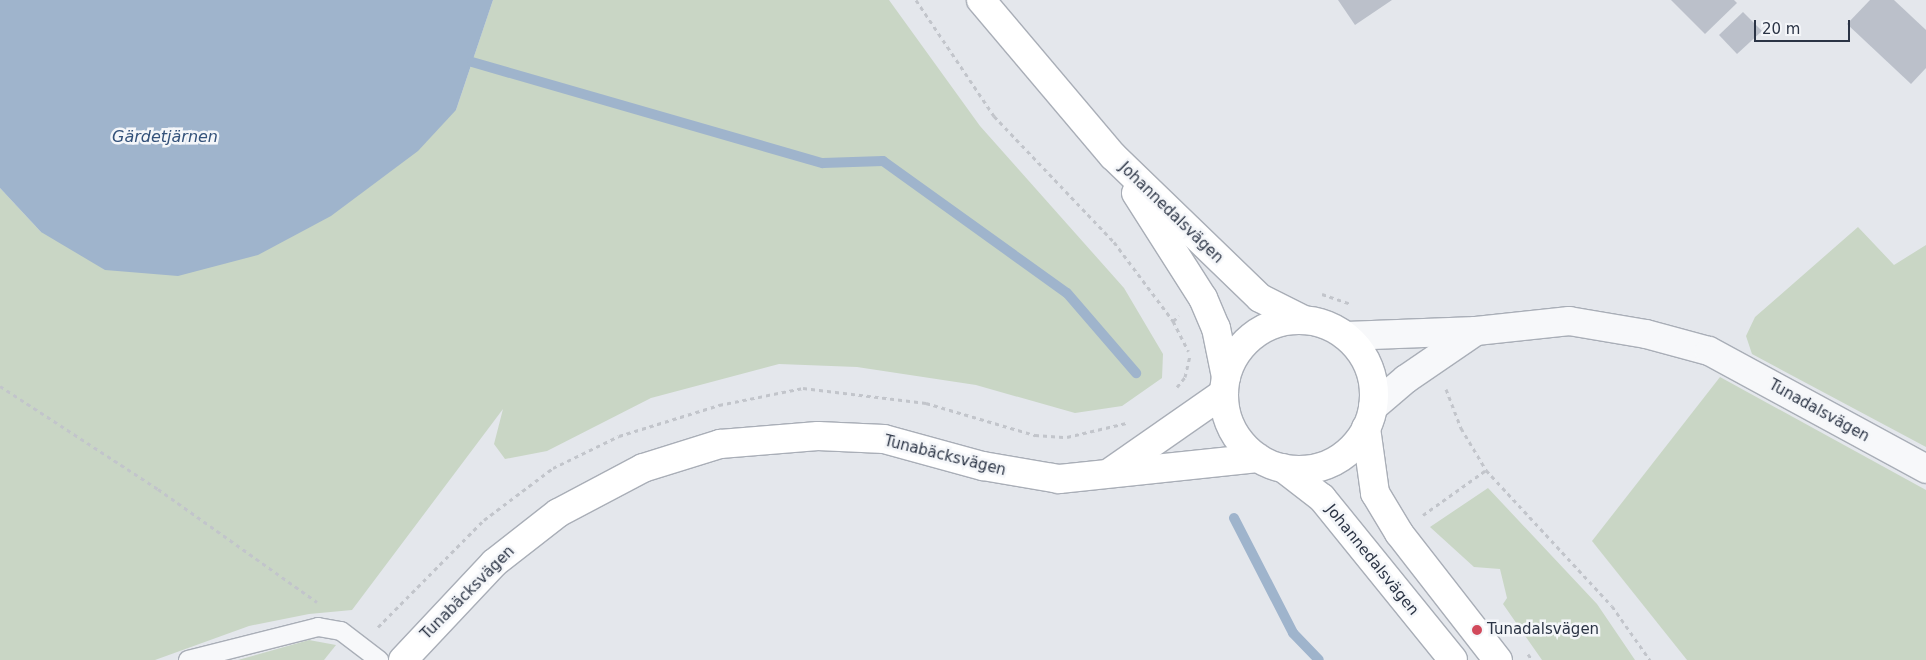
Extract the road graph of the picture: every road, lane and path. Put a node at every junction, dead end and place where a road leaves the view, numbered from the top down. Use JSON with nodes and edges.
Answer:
{"nodes":[{"id":1,"x":981,"y":0,"type":"edge"},
{"id":2,"x":1113,"y":156,"type":"junction"},
{"id":3,"x":1304,"y":320,"type":"junction"},
{"id":4,"x":1476,"y":331,"type":"junction"},
{"id":5,"x":1346,"y":336,"type":"junction"},
{"id":6,"x":1225,"y":385,"type":"junction"},
{"id":7,"x":0,"y":386,"type":"edge"},
{"id":8,"x":1369,"y":418,"type":"junction"},
{"id":9,"x":1258,"y":458,"type":"junction"},
{"id":10,"x":1283,"y":468,"type":"junction"},
{"id":11,"x":1926,"y":469,"type":"edge"},
{"id":12,"x":1110,"y":472,"type":"junction"},
{"id":13,"x":341,"y":631,"type":"junction"},
{"id":14,"x":188,"y":660,"type":"edge"},
{"id":15,"x":379,"y":660,"type":"edge"},
{"id":16,"x":403,"y":660,"type":"edge"},
{"id":17,"x":1453,"y":660,"type":"edge"},
{"id":18,"x":1498,"y":660,"type":"edge"}],
"edges":[{"from":1,"to":2,"type":"main road","name":"Johannedalsvägen"},
{"from":2,"to":3,"type":"main road","name":"Johannedalsvägen"},
{"from":2,"to":6,"type":"main road","name":"Johannedalsvägen"},
{"from":3,"to":5,"type":"main road"},
{"from":3,"to":6,"type":"main road"},
{"from":4,"to":5,"type":"street","name":"Tunadalsvägen"},
{"from":4,"to":8,"type":"street","name":"Tunadalsvägen"},
{"from":4,"to":11,"type":"street","name":"Tunadalsvägen"},
{"from":5,"to":8,"type":"main road"},
{"from":6,"to":9,"type":"main road"},
{"from":6,"to":12,"type":"main road","name":"Tunabäcksvägen"},
{"from":7,"to":13,"type":"path"},
{"from":8,"to":10,"type":"main road"},
{"from":8,"to":18,"type":"main road"},
{"from":9,"to":10,"type":"main road"},
{"from":9,"to":12,"type":"main road","name":"Tunabäcksvägen"},
{"from":10,"to":17,"type":"main road","name":"Johannedalsvägen"},
{"from":12,"to":16,"type":"main road","name":"Tunabäcksvägen"},
{"from":13,"to":14,"type":"lane"},
{"from":13,"to":15,"type":"lane"}]}
